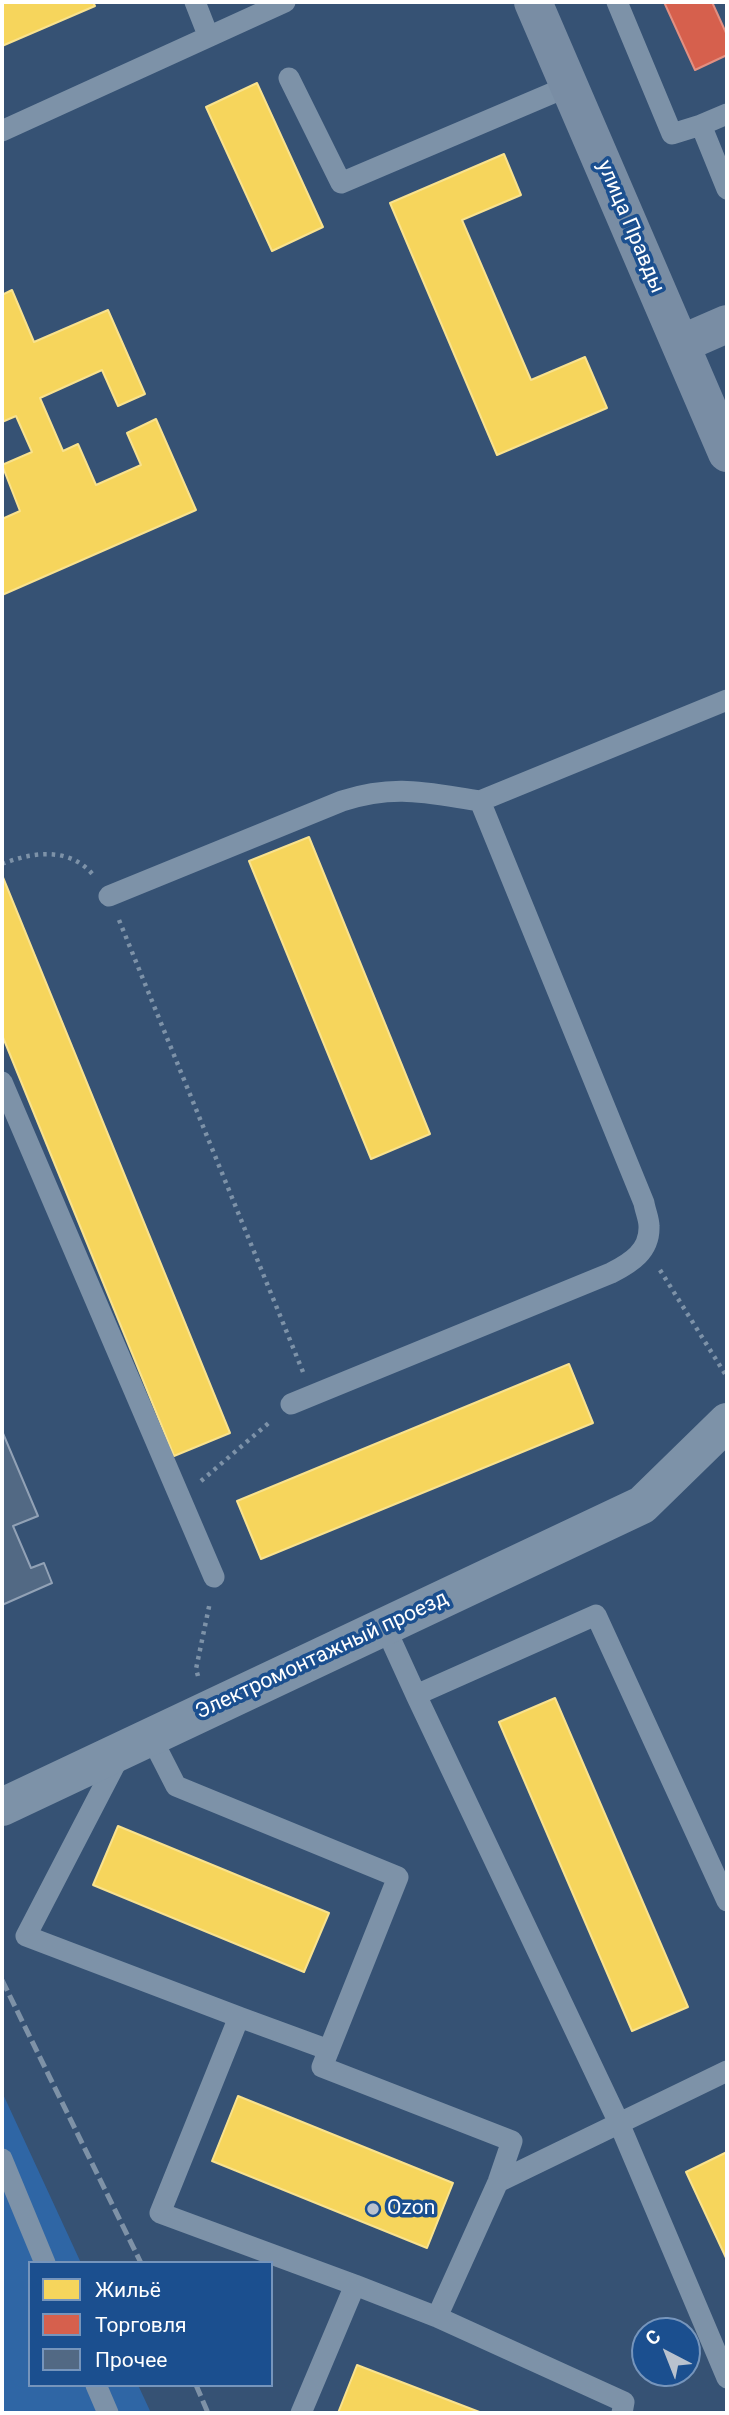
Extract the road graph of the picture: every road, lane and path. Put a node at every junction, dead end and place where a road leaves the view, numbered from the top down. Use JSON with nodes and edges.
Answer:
{"nodes":[{"id":1,"x":195,"y":2,"type":"edge"},
{"id":2,"x":285,"y":2,"type":"edge"},
{"id":3,"x":533,"y":2,"type":"edge"},
{"id":4,"x":617,"y":2,"type":"edge"},
{"id":5,"x":208,"y":35,"type":"junction"},
{"id":6,"x":289,"y":78,"type":"dead end"},
{"id":7,"x":569,"y":86,"type":"junction"},
{"id":8,"x":727,"y":114,"type":"edge"},
{"id":9,"x":701,"y":125,"type":"junction"},
{"id":10,"x":2,"y":131,"type":"edge"},
{"id":11,"x":727,"y":189,"type":"edge"},
{"id":12,"x":727,"y":324,"type":"edge"},
{"id":13,"x":681,"y":344,"type":"junction"},
{"id":14,"x":727,"y":453,"type":"edge"},
{"id":15,"x":727,"y":700,"type":"edge"},
{"id":16,"x":480,"y":801,"type":"junction"},
{"id":17,"x":2,"y":864,"type":"edge"},
{"id":18,"x":110,"y":896,"type":"junction"},
{"id":19,"x":2,"y":1082,"type":"edge"},
{"id":20,"x":645,"y":1245,"type":"junction"},
{"id":21,"x":727,"y":1377,"type":"edge"},
{"id":22,"x":313,"y":1395,"type":"junction"},
{"id":23,"x":291,"y":1404,"type":"joint"},
{"id":24,"x":727,"y":1422,"type":"edge"},
{"id":25,"x":181,"y":1498,"type":"junction"},
{"id":26,"x":215,"y":1577,"type":"joint"},
{"id":27,"x":385,"y":1627,"type":"junction"},
{"id":28,"x":416,"y":1695,"type":"junction"},
{"id":29,"x":208,"y":1710,"type":"junction"},
{"id":30,"x":136,"y":1744,"type":"junction"},
{"id":31,"x":2,"y":1807,"type":"edge"},
{"id":32,"x":727,"y":1901,"type":"edge"},
{"id":33,"x":239,"y":2017,"type":"junction"},
{"id":34,"x":329,"y":2050,"type":"junction"},
{"id":35,"x":727,"y":2071,"type":"edge"},
{"id":36,"x":619,"y":2123,"type":"junction"},
{"id":37,"x":2,"y":2158,"type":"edge"},
{"id":38,"x":498,"y":2182,"type":"junction"},
{"id":39,"x":44,"y":2261,"type":"edge"},
{"id":40,"x":355,"y":2285,"type":"junction"},
{"id":41,"x":437,"y":2317,"type":"junction"},
{"id":42,"x":727,"y":2378,"type":"edge"},
{"id":43,"x":97,"y":2387,"type":"edge"},
{"id":44,"x":108,"y":2413,"type":"edge"},
{"id":45,"x":300,"y":2413,"type":"edge"},
{"id":46,"x":622,"y":2413,"type":"edge"}],
"edges":[{"from":1,"to":5,"type":"lane"},
{"from":2,"to":5,"type":"lane"},
{"from":3,"to":7,"type":"street","name":"улица Правды"},
{"from":4,"to":9,"type":"lane"},
{"from":5,"to":10,"type":"lane"},
{"from":6,"to":7,"type":"lane"},
{"from":7,"to":13,"type":"street","name":"улица Правды"},
{"from":8,"to":9,"type":"lane"},
{"from":9,"to":11,"type":"lane"},
{"from":12,"to":13,"type":"street"},
{"from":13,"to":14,"type":"street","name":"улица Правды"},
{"from":15,"to":16,"type":"lane"},
{"from":16,"to":18,"type":"lane"},
{"from":16,"to":20,"type":"lane"},
{"from":17,"to":18,"type":"path"},
{"from":18,"to":22,"type":"path"},
{"from":19,"to":25,"type":"lane"},
{"from":20,"to":21,"type":"path"},
{"from":20,"to":22,"type":"lane"},
{"from":22,"to":23,"type":"lane"},
{"from":23,"to":25,"type":"path"},
{"from":24,"to":27,"type":"street","name":"Электромонтажный проезд"},
{"from":25,"to":26,"type":"lane"},
{"from":26,"to":29,"type":"path"},
{"from":27,"to":28,"type":"lane"},
{"from":27,"to":29,"type":"street","name":"Электромонтажный проезд"},
{"from":28,"to":32,"type":"lane"},
{"from":28,"to":36,"type":"lane"},
{"from":29,"to":30,"type":"street","name":"Электромонтажный проезд"},
{"from":30,"to":31,"type":"street","name":"Электромонтажный проезд"},
{"from":30,"to":33,"type":"lane"},
{"from":30,"to":34,"type":"lane"},
{"from":33,"to":34,"type":"lane"},
{"from":33,"to":40,"type":"lane"},
{"from":34,"to":38,"type":"lane"},
{"from":35,"to":36,"type":"lane"},
{"from":36,"to":38,"type":"lane"},
{"from":36,"to":42,"type":"lane"},
{"from":37,"to":39,"type":"lane"},
{"from":38,"to":41,"type":"lane"},
{"from":40,"to":41,"type":"lane"},
{"from":40,"to":45,"type":"lane"},
{"from":41,"to":46,"type":"lane"},
{"from":43,"to":44,"type":"lane"}]}
